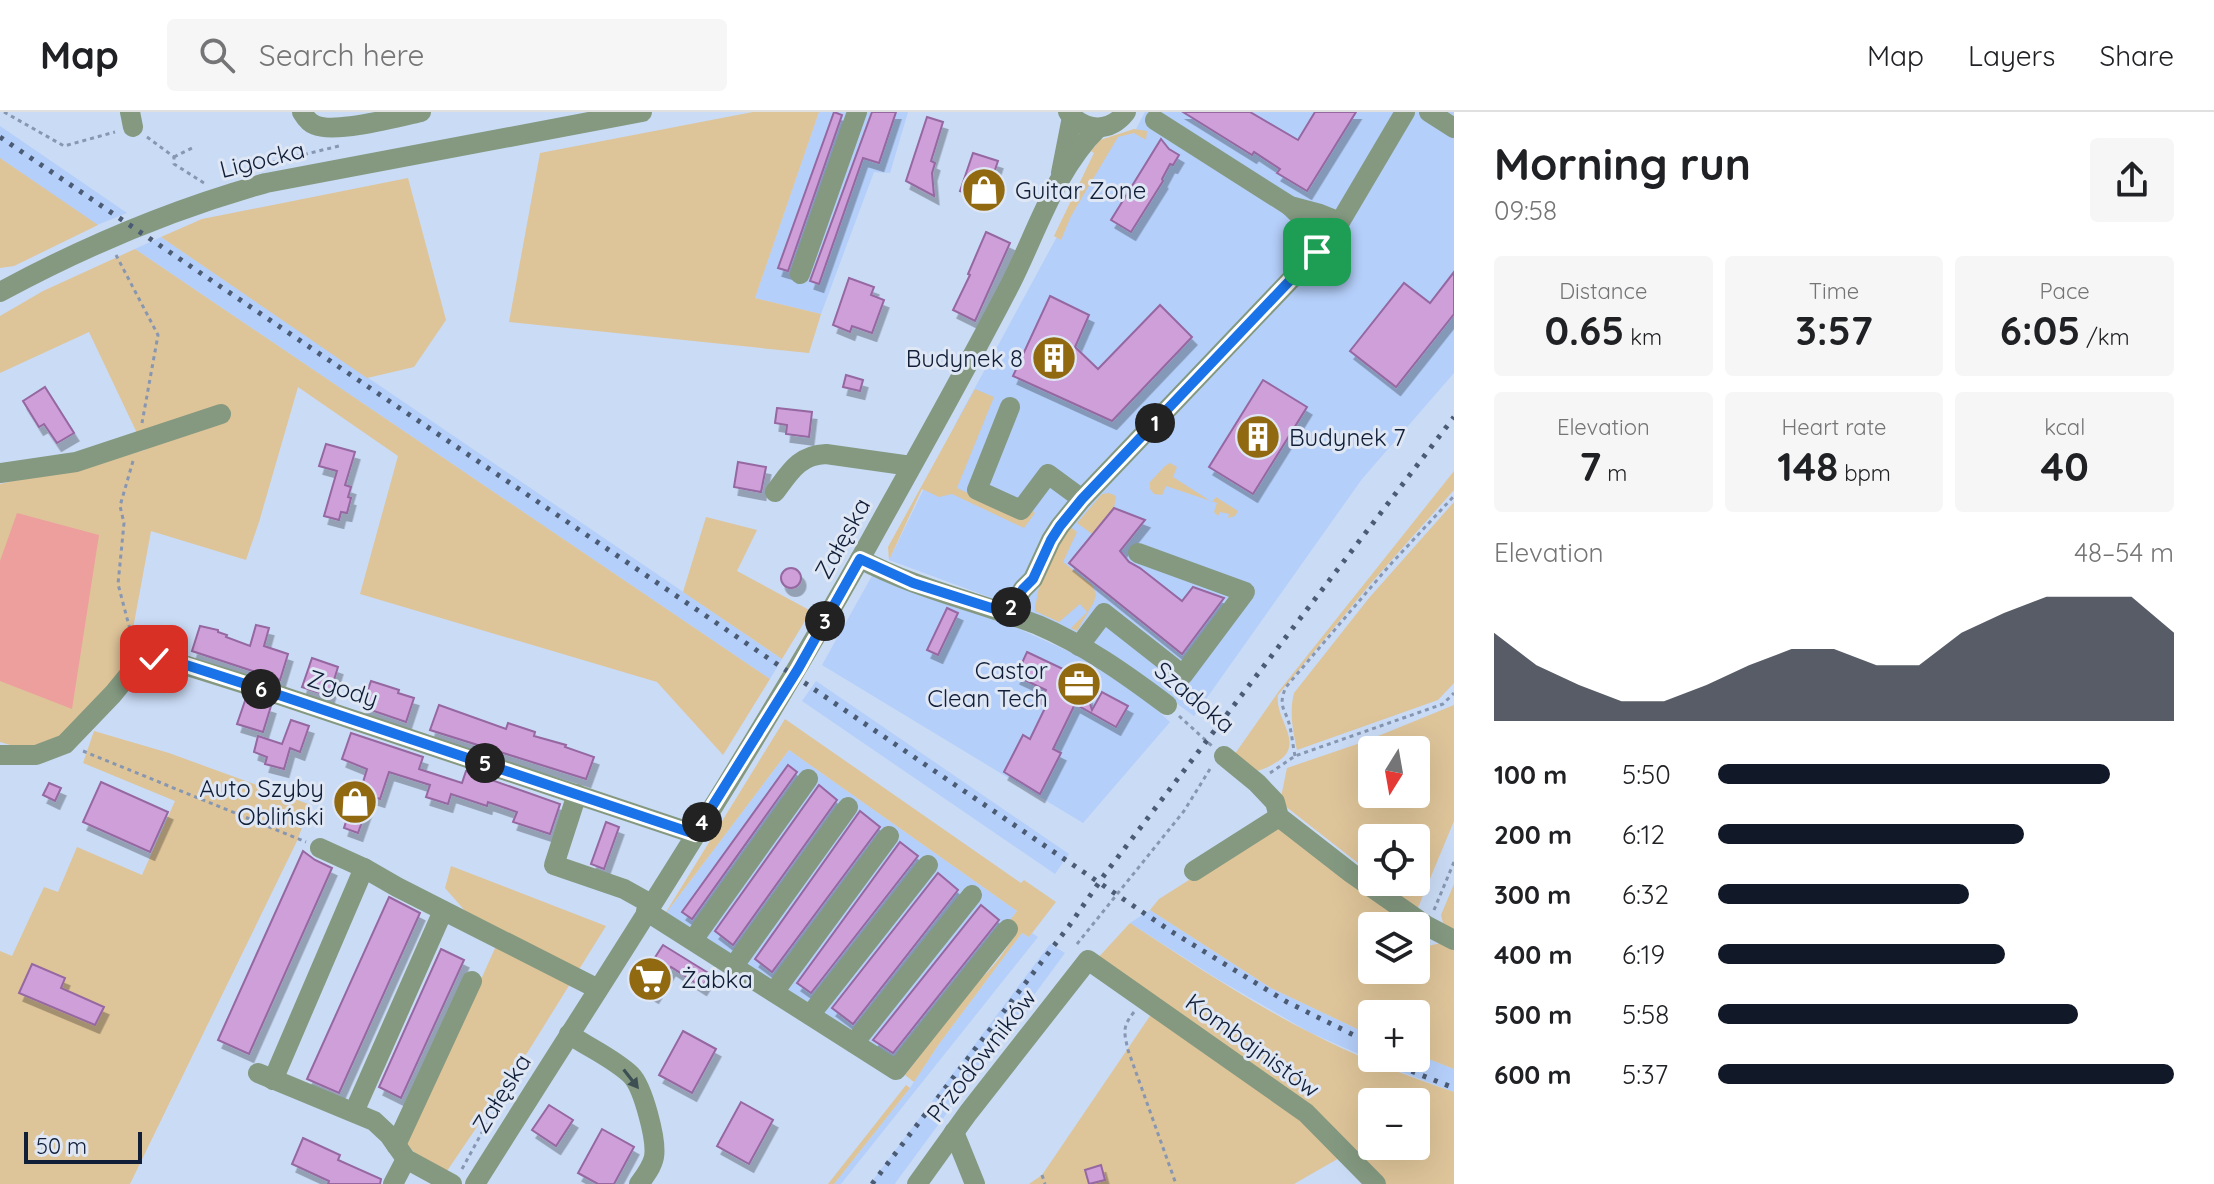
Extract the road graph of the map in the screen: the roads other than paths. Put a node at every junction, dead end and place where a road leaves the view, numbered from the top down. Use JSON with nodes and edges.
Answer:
{"nodes":[{"id":1,"x":302,"y":112,"type":"edge"},
{"id":2,"x":420,"y":112,"type":"edge"},
{"id":3,"x":642,"y":112,"type":"edge"},
{"id":4,"x":857,"y":112,"type":"edge"},
{"id":5,"x":1405,"y":112,"type":"edge"},
{"id":6,"x":1429,"y":112,"type":"edge"},
{"id":7,"x":1070,"y":114,"type":"edge"},
{"id":8,"x":1124,"y":114,"type":"edge"},
{"id":9,"x":1151,"y":116,"type":"edge"},
{"id":10,"x":551,"y":120,"type":"edge"},
{"id":11,"x":1098,"y":128,"type":"junction"},
{"id":12,"x":1454,"y":128,"type":"edge"},
{"id":13,"x":1059,"y":181,"type":"junction"},
{"id":14,"x":1290,"y":206,"type":"junction"},
{"id":15,"x":1340,"y":222,"type":"junction"},
{"id":16,"x":1326,"y":241,"type":"junction"},
{"id":17,"x":800,"y":274,"type":"dead end"},
{"id":18,"x":0,"y":292,"type":"edge"},
{"id":19,"x":1010,"y":407,"type":"dead end"},
{"id":20,"x":221,"y":414,"type":"dead end"},
{"id":21,"x":911,"y":466,"type":"junction"},
{"id":22,"x":0,"y":473,"type":"edge"},
{"id":23,"x":775,"y":492,"type":"dead end"},
{"id":24,"x":1082,"y":499,"type":"junction"},
{"id":25,"x":1138,"y":553,"type":"dead end"},
{"id":26,"x":860,"y":559,"type":"junction"},
{"id":27,"x":1016,"y":617,"type":"junction"},
{"id":28,"x":1079,"y":646,"type":"junction"},
{"id":29,"x":1167,"y":705,"type":"road end"},
{"id":30,"x":1222,"y":754,"type":"road end"},
{"id":31,"x":0,"y":755,"type":"edge"},
{"id":32,"x":808,"y":779,"type":"dead end"},
{"id":33,"x":577,"y":794,"type":"junction"},
{"id":34,"x":848,"y":807,"type":"dead end"},
{"id":35,"x":1279,"y":817,"type":"junction"},
{"id":36,"x":695,"y":834,"type":"junction"},
{"id":37,"x":889,"y":836,"type":"dead end"},
{"id":38,"x":320,"y":848,"type":"road end"},
{"id":39,"x":928,"y":865,"type":"dead end"},
{"id":40,"x":364,"y":868,"type":"junction"},
{"id":41,"x":1194,"y":871,"type":"dead end"},
{"id":42,"x":972,"y":895,"type":"dead end"},
{"id":43,"x":649,"y":908,"type":"junction"},
{"id":44,"x":443,"y":911,"type":"junction"},
{"id":45,"x":1008,"y":929,"type":"dead end"},
{"id":46,"x":693,"y":940,"type":"junction"},
{"id":47,"x":1454,"y":940,"type":"edge"},
{"id":48,"x":1080,"y":956,"type":"joint"},
{"id":49,"x":733,"y":967,"type":"junction"},
{"id":50,"x":472,"y":981,"type":"dead end"},
{"id":51,"x":598,"y":989,"type":"junction"},
{"id":52,"x":774,"y":992,"type":"junction"},
{"id":53,"x":810,"y":1015,"type":"junction"},
{"id":54,"x":569,"y":1034,"type":"junction"},
{"id":55,"x":854,"y":1043,"type":"junction"},
{"id":56,"x":354,"y":1112,"type":"junction"},
{"id":57,"x":954,"y":1132,"type":"junction"},
{"id":58,"x":401,"y":1152,"type":"junction"},
{"id":59,"x":393,"y":1184,"type":"edge"},
{"id":60,"x":452,"y":1184,"type":"edge"},
{"id":61,"x":475,"y":1184,"type":"edge"},
{"id":62,"x":639,"y":1184,"type":"edge"},
{"id":63,"x":917,"y":1184,"type":"edge"},
{"id":64,"x":975,"y":1184,"type":"edge"},
{"id":65,"x":1376,"y":1184,"type":"edge"}],
"edges":[{"from":1,"to":2,"type":"street"},
{"from":3,"to":10,"type":"street","name":"Ligocka"},
{"from":4,"to":17,"type":"street"},
{"from":5,"to":15,"type":"street"},
{"from":6,"to":12,"type":"street"},
{"from":7,"to":11,"type":"street"},
{"from":7,"to":13,"type":"street","name":"Załęska"},
{"from":8,"to":9,"type":"street"},
{"from":8,"to":11,"type":"street"},
{"from":9,"to":14,"type":"street"},
{"from":10,"to":18,"type":"street","name":"Ligocka"},
{"from":11,"to":13,"type":"street","name":"Załęska"},
{"from":13,"to":21,"type":"street","name":"Załęska"},
{"from":14,"to":15,"type":"street"},
{"from":14,"to":16,"type":"street"},
{"from":15,"to":16,"type":"street"},
{"from":16,"to":24,"type":"street"},
{"from":19,"to":24,"type":"street"},
{"from":20,"to":22,"type":"street"},
{"from":21,"to":23,"type":"street"},
{"from":21,"to":26,"type":"street","name":"Załęska"},
{"from":24,"to":27,"type":"street"},
{"from":25,"to":28,"type":"street"},
{"from":26,"to":27,"type":"street","name":"Szadoka"},
{"from":26,"to":36,"type":"street","name":"Załęska"},
{"from":27,"to":28,"type":"street","name":"Szadoka"},
{"from":28,"to":29,"type":"street","name":"Szadoka"},
{"from":30,"to":35,"type":"street","name":"Szadoka"},
{"from":31,"to":33,"type":"street","name":"Zgody"},
{"from":32,"to":46,"type":"street"},
{"from":33,"to":36,"type":"street","name":"Zgody"},
{"from":33,"to":43,"type":"street"},
{"from":34,"to":49,"type":"street"},
{"from":35,"to":41,"type":"street"},
{"from":35,"to":47,"type":"street","name":"Szadoka"},
{"from":36,"to":43,"type":"street","name":"Załęska"},
{"from":37,"to":52,"type":"street"},
{"from":38,"to":40,"type":"street"},
{"from":39,"to":53,"type":"street"},
{"from":40,"to":44,"type":"street"},
{"from":40,"to":56,"type":"street"},
{"from":42,"to":55,"type":"street"},
{"from":43,"to":46,"type":"street"},
{"from":43,"to":51,"type":"street","name":"Załęska"},
{"from":44,"to":51,"type":"street"},
{"from":44,"to":56,"type":"street"},
{"from":45,"to":55,"type":"street"},
{"from":46,"to":49,"type":"street"},
{"from":48,"to":57,"type":"street","name":"Przodowników"},
{"from":48,"to":65,"type":"street","name":"Kombajnistów"},
{"from":49,"to":52,"type":"street"},
{"from":50,"to":58,"type":"street"},
{"from":51,"to":54,"type":"street","name":"Załęska"},
{"from":52,"to":53,"type":"street"},
{"from":53,"to":55,"type":"street"},
{"from":54,"to":61,"type":"street","name":"Załęska"},
{"from":54,"to":62,"type":"street","one_way":true},
{"from":56,"to":58,"type":"street"},
{"from":57,"to":63,"type":"street","name":"Przodowników"},
{"from":57,"to":64,"type":"street"},
{"from":58,"to":59,"type":"street"},
{"from":58,"to":60,"type":"street"}]}
